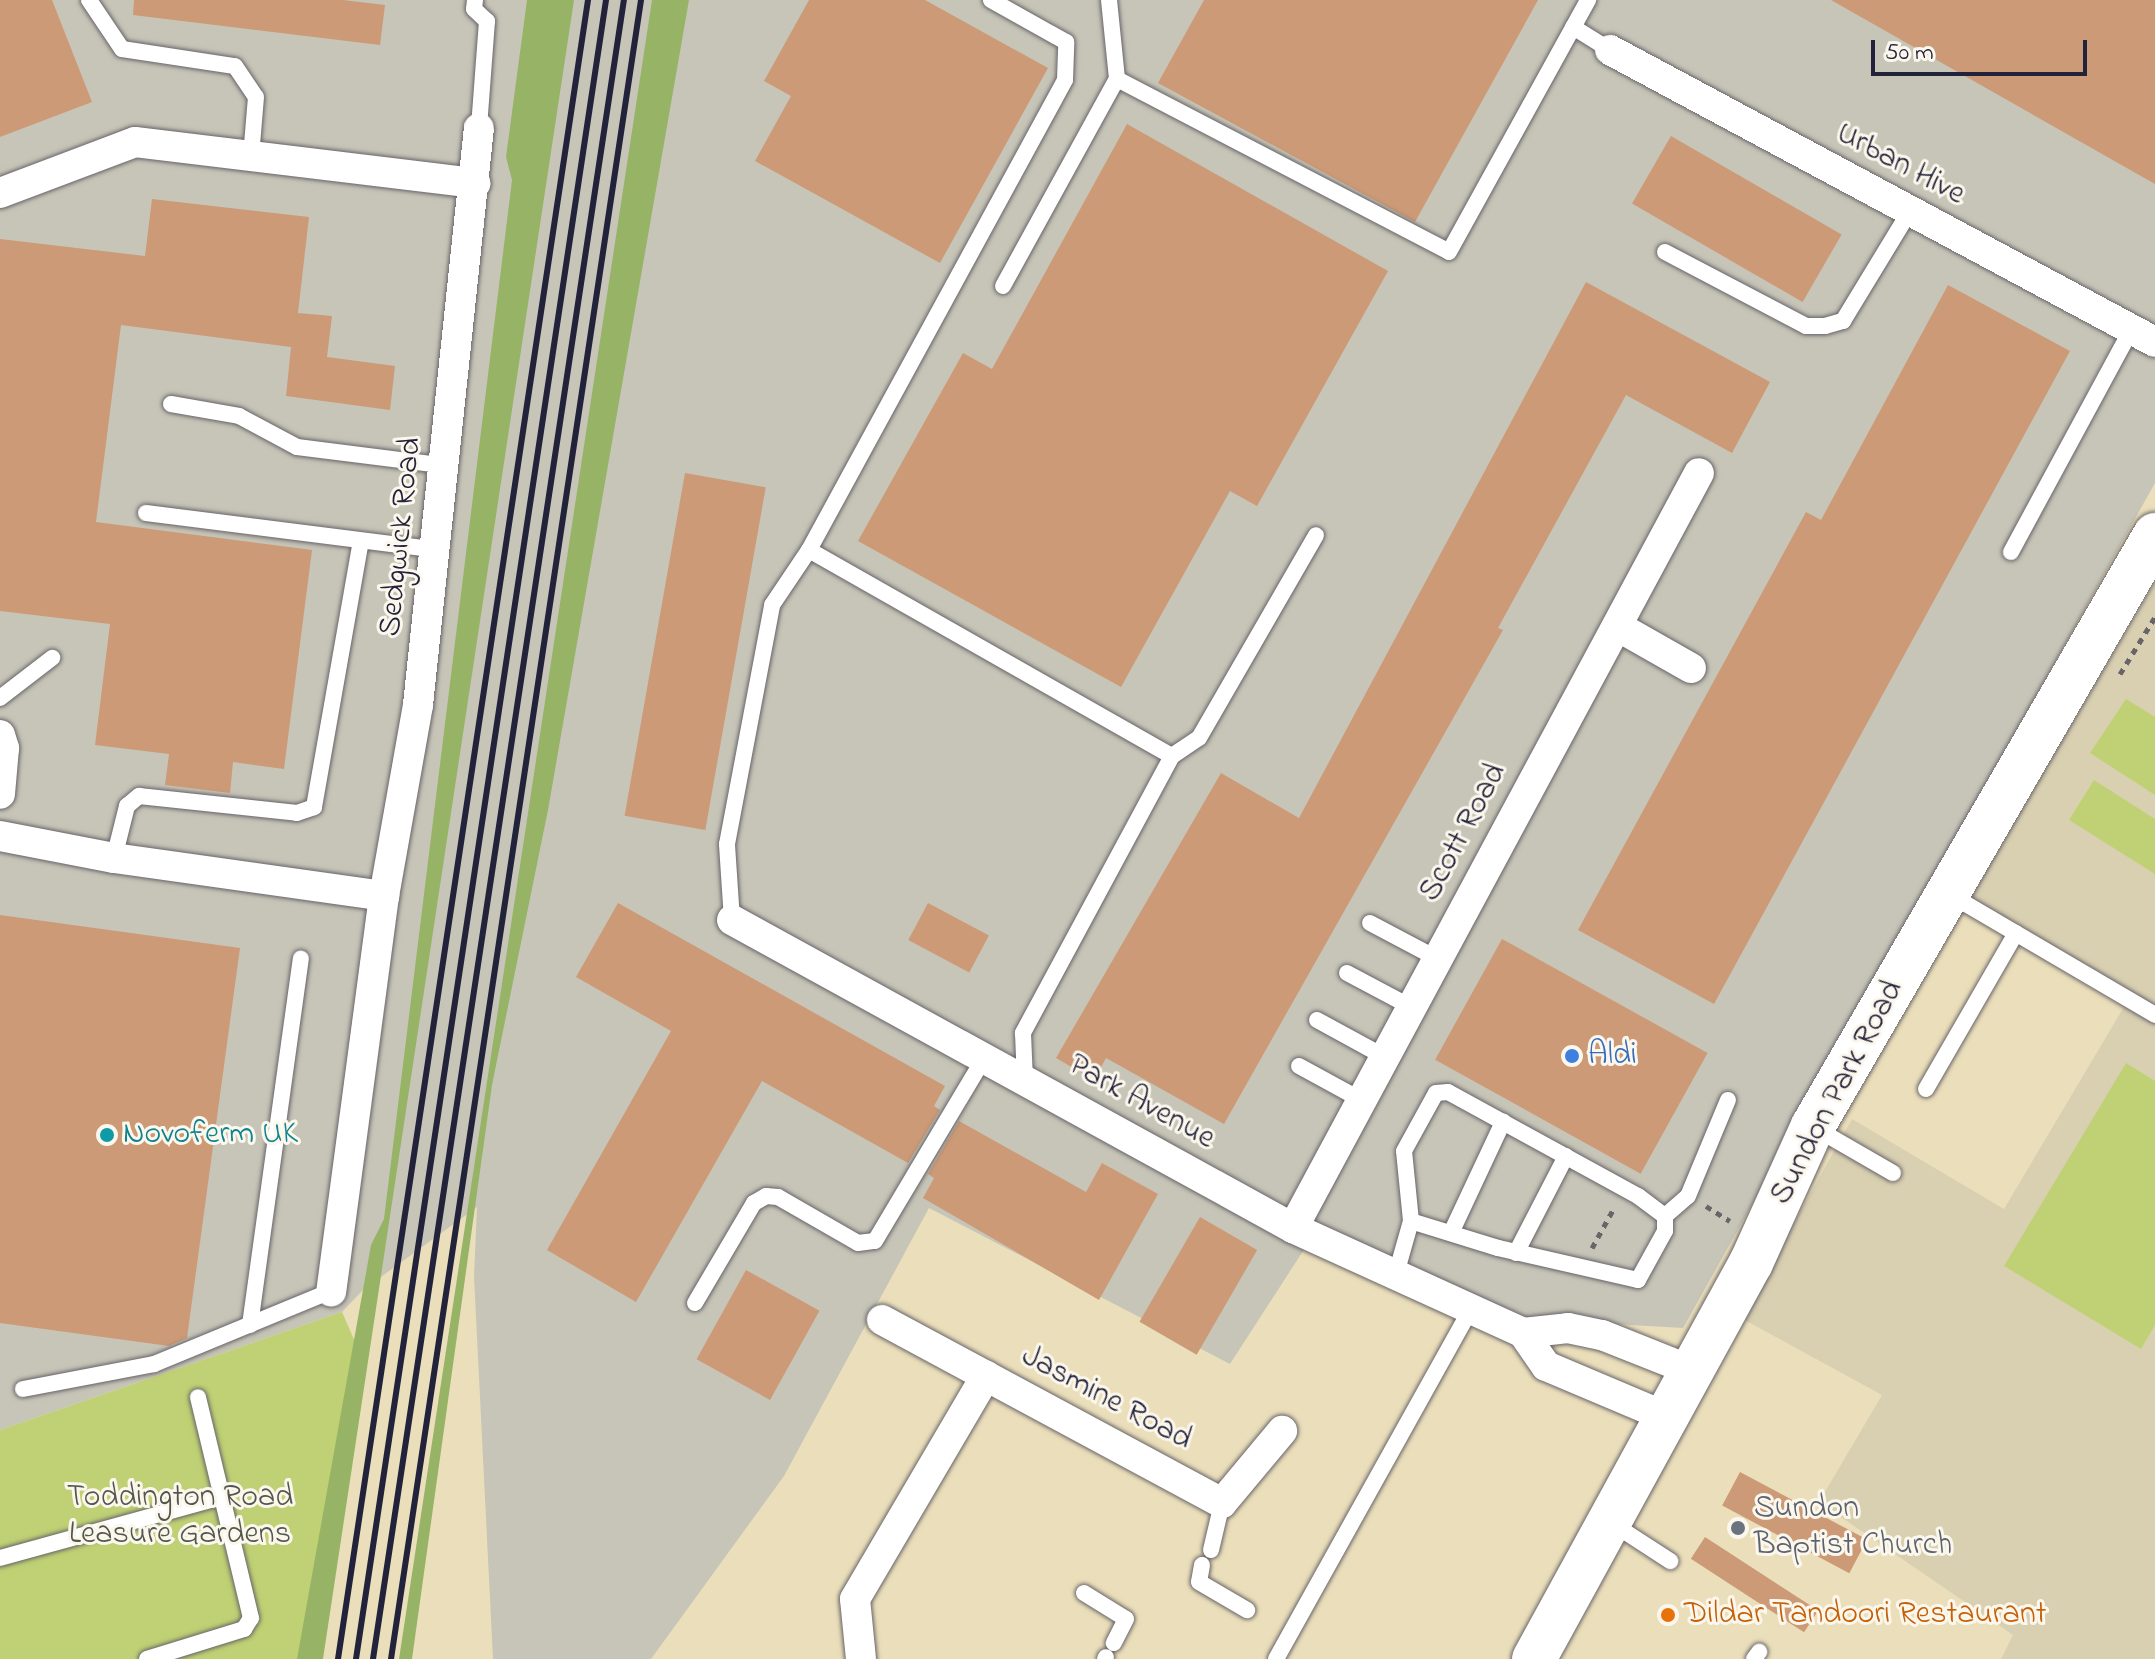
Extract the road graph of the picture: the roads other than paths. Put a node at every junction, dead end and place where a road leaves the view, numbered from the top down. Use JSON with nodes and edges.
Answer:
{"nodes":[{"id":1,"x":89,"y":0,"type":"edge"},
{"id":2,"x":475,"y":0,"type":"edge"},
{"id":3,"x":991,"y":0,"type":"edge"},
{"id":4,"x":1109,"y":0,"type":"edge"},
{"id":5,"x":1588,"y":0,"type":"edge"},
{"id":6,"x":1573,"y":27,"type":"junction"},
{"id":7,"x":1610,"y":50,"type":"joint"},
{"id":8,"x":1117,"y":79,"type":"junction"},
{"id":9,"x":479,"y":128,"type":"joint"},
{"id":10,"x":251,"y":156,"type":"junction"},
{"id":11,"x":476,"y":183,"type":"junction"},
{"id":12,"x":0,"y":193,"type":"edge"},
{"id":13,"x":1910,"y":211,"type":"junction"},
{"id":14,"x":1665,"y":252,"type":"dead end"},
{"id":15,"x":1003,"y":286,"type":"dead end"},
{"id":16,"x":2143,"y":336,"type":"edge"},
{"id":17,"x":171,"y":404,"type":"dead end"},
{"id":18,"x":447,"y":466,"type":"junction"},
{"id":19,"x":1699,"y":473,"type":"dead end"},
{"id":20,"x":146,"y":513,"type":"dead end"},
{"id":21,"x":1316,"y":535,"type":"dead end"},
{"id":22,"x":361,"y":541,"type":"junction"},
{"id":23,"x":2153,"y":544,"type":"edge"},
{"id":24,"x":437,"y":550,"type":"junction"},
{"id":25,"x":809,"y":550,"type":"junction"},
{"id":26,"x":2011,"y":552,"type":"dead end"},
{"id":27,"x":1617,"y":626,"type":"junction"},
{"id":28,"x":52,"y":658,"type":"dead end"},
{"id":29,"x":1691,"y":668,"type":"dead end"},
{"id":30,"x":0,"y":698,"type":"edge"},
{"id":31,"x":0,"y":735,"type":"edge"},
{"id":32,"x":1172,"y":756,"type":"junction"},
{"id":33,"x":0,"y":794,"type":"edge"},
{"id":34,"x":0,"y":836,"type":"edge"},
{"id":35,"x":114,"y":858,"type":"junction"},
{"id":36,"x":1948,"y":893,"type":"junction"},
{"id":37,"x":384,"y":896,"type":"junction"},
{"id":38,"x":732,"y":920,"type":"joint"},
{"id":39,"x":1370,"y":923,"type":"dead end"},
{"id":40,"x":2016,"y":933,"type":"junction"},
{"id":41,"x":301,"y":959,"type":"dead end"},
{"id":42,"x":1438,"y":959,"type":"junction"},
{"id":43,"x":1347,"y":973,"type":"dead end"},
{"id":44,"x":1411,"y":1007,"type":"junction"},
{"id":45,"x":2155,"y":1015,"type":"edge"},
{"id":46,"x":1317,"y":1020,"type":"dead end"},
{"id":47,"x":1385,"y":1057,"type":"junction"},
{"id":48,"x":984,"y":1058,"type":"junction"},
{"id":49,"x":1299,"y":1066,"type":"dead end"},
{"id":50,"x":1025,"y":1081,"type":"junction"},
{"id":51,"x":1926,"y":1089,"type":"dead end"},
{"id":52,"x":1361,"y":1100,"type":"junction"},
{"id":53,"x":1728,"y":1100,"type":"dead end"},
{"id":54,"x":1503,"y":1122,"type":"junction"},
{"id":55,"x":1813,"y":1126,"type":"junction"},
{"id":56,"x":1566,"y":1156,"type":"junction"},
{"id":57,"x":1893,"y":1173,"type":"dead end"},
{"id":58,"x":1665,"y":1216,"type":"junction"},
{"id":59,"x":1411,"y":1221,"type":"junction"},
{"id":60,"x":1293,"y":1228,"type":"junction"},
{"id":61,"x":1451,"y":1233,"type":"junction"},
{"id":62,"x":1516,"y":1253,"type":"junction"},
{"id":63,"x":1396,"y":1274,"type":"junction"},
{"id":64,"x":331,"y":1291,"type":"joint"},
{"id":65,"x":695,"y":1303,"type":"dead end"},
{"id":66,"x":1472,"y":1307,"type":"junction"},
{"id":67,"x":882,"y":1320,"type":"dead end"},
{"id":68,"x":250,"y":1325,"type":"junction"},
{"id":69,"x":1523,"y":1333,"type":"junction"},
{"id":70,"x":1690,"y":1370,"type":"junction"},
{"id":71,"x":986,"y":1376,"type":"junction"},
{"id":72,"x":23,"y":1389,"type":"dead end"},
{"id":73,"x":198,"y":1397,"type":"dead end"},
{"id":74,"x":1667,"y":1417,"type":"junction"},
{"id":75,"x":1282,"y":1431,"type":"dead end"},
{"id":76,"x":222,"y":1497,"type":"junction"},
{"id":77,"x":1222,"y":1503,"type":"junction"},
{"id":78,"x":1609,"y":1521,"type":"junction"},
{"id":79,"x":1211,"y":1550,"type":"dead end"},
{"id":80,"x":0,"y":1558,"type":"edge"},
{"id":81,"x":1670,"y":1561,"type":"dead end"},
{"id":82,"x":1202,"y":1565,"type":"dead end"},
{"id":83,"x":1084,"y":1593,"type":"dead end"},
{"id":84,"x":1247,"y":1610,"type":"dead end"},
{"id":85,"x":1108,"y":1653,"type":"edge"},
{"id":86,"x":852,"y":1655,"type":"edge"},
{"id":87,"x":147,"y":1659,"type":"edge"},
{"id":88,"x":1276,"y":1659,"type":"edge"},
{"id":89,"x":1534,"y":1659,"type":"edge"}],
"edges":[{"from":1,"to":10,"type":"lane"},
{"from":2,"to":9,"type":"lane"},
{"from":3,"to":25,"type":"lane"},
{"from":4,"to":8,"type":"lane"},
{"from":5,"to":6,"type":"lane"},
{"from":6,"to":7,"type":"lane"},
{"from":6,"to":8,"type":"lane"},
{"from":7,"to":13,"type":"street","name":"Urban Hive"},
{"from":8,"to":15,"type":"lane"},
{"from":9,"to":11,"type":"street","name":"Sedgwick Road"},
{"from":10,"to":11,"type":"street"},
{"from":10,"to":12,"type":"street"},
{"from":11,"to":18,"type":"street","name":"Sedgwick Road"},
{"from":13,"to":14,"type":"lane"},
{"from":13,"to":16,"type":"street","name":"Urban Hive"},
{"from":16,"to":26,"type":"lane"},
{"from":17,"to":18,"type":"lane"},
{"from":18,"to":24,"type":"street","name":"Sedgwick Road"},
{"from":19,"to":27,"type":"street","name":"Scott Road"},
{"from":20,"to":22,"type":"lane"},
{"from":21,"to":32,"type":"lane"},
{"from":22,"to":24,"type":"lane"},
{"from":22,"to":35,"type":"lane"},
{"from":23,"to":36,"type":"street","name":"Sundon Park Road"},
{"from":24,"to":37,"type":"street","name":"Sedgwick Road"},
{"from":25,"to":32,"type":"lane"},
{"from":25,"to":38,"type":"lane"},
{"from":27,"to":29,"type":"street"},
{"from":27,"to":42,"type":"street","name":"Scott Road"},
{"from":28,"to":30,"type":"lane"},
{"from":31,"to":33,"type":"street"},
{"from":32,"to":50,"type":"lane"},
{"from":34,"to":35,"type":"street"},
{"from":35,"to":37,"type":"street"},
{"from":36,"to":40,"type":"lane"},
{"from":36,"to":55,"type":"street","name":"Sundon Park Road"},
{"from":37,"to":64,"type":"street","name":"Sedgwick Road"},
{"from":38,"to":48,"type":"street","name":"Park Avenue"},
{"from":39,"to":42,"type":"lane"},
{"from":40,"to":45,"type":"lane"},
{"from":40,"to":51,"type":"lane"},
{"from":41,"to":68,"type":"lane"},
{"from":42,"to":44,"type":"street","name":"Scott Road"},
{"from":43,"to":44,"type":"lane"},
{"from":44,"to":47,"type":"street","name":"Scott Road"},
{"from":46,"to":47,"type":"lane"},
{"from":47,"to":52,"type":"street","name":"Scott Road"},
{"from":48,"to":50,"type":"street","name":"Park Avenue"},
{"from":48,"to":65,"type":"lane"},
{"from":49,"to":52,"type":"lane"},
{"from":50,"to":60,"type":"street","name":"Park Avenue"},
{"from":52,"to":60,"type":"street","name":"Scott Road"},
{"from":53,"to":58,"type":"lane"},
{"from":54,"to":56,"type":"lane"},
{"from":54,"to":59,"type":"lane"},
{"from":54,"to":61,"type":"lane"},
{"from":55,"to":57,"type":"lane"},
{"from":55,"to":70,"type":"street","name":"Sundon Park Road"},
{"from":56,"to":58,"type":"lane"},
{"from":56,"to":62,"type":"lane"},
{"from":58,"to":62,"type":"lane"},
{"from":59,"to":61,"type":"lane"},
{"from":59,"to":63,"type":"lane"},
{"from":60,"to":63,"type":"street","name":"Park Avenue"},
{"from":61,"to":62,"type":"lane"},
{"from":63,"to":66,"type":"street","name":"Park Avenue"},
{"from":64,"to":68,"type":"lane"},
{"from":66,"to":69,"type":"street","name":"Park Avenue"},
{"from":66,"to":88,"type":"lane"},
{"from":67,"to":71,"type":"street"},
{"from":68,"to":72,"type":"lane"},
{"from":69,"to":70,"type":"street"},
{"from":69,"to":74,"type":"street","name":"Park Avenue"},
{"from":70,"to":74,"type":"street","name":"Sundon Park Road"},
{"from":71,"to":77,"type":"street","name":"Jasmine Road"},
{"from":71,"to":86,"type":"street","name":"Jasmine Road"},
{"from":73,"to":76,"type":"lane"},
{"from":74,"to":78,"type":"street","name":"Sundon Park Road"},
{"from":75,"to":77,"type":"street"},
{"from":76,"to":80,"type":"lane"},
{"from":76,"to":87,"type":"lane"},
{"from":77,"to":79,"type":"lane"},
{"from":78,"to":81,"type":"lane"},
{"from":78,"to":89,"type":"street","name":"Sundon Park Road"},
{"from":82,"to":84,"type":"lane"},
{"from":83,"to":85,"type":"lane"}]}
